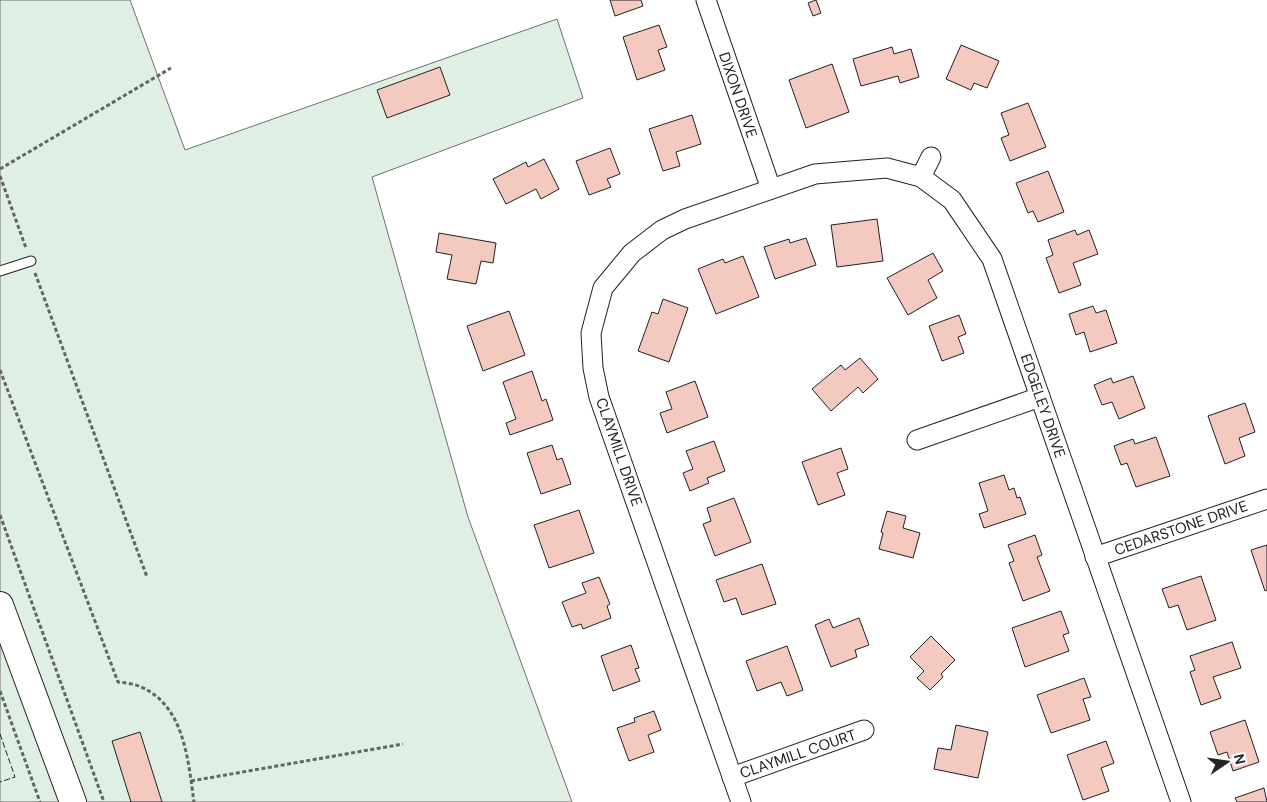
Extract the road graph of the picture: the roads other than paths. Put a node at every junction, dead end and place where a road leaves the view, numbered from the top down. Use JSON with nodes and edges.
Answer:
{"nodes":[{"id":1,"x":706,"y":0,"type":"edge"},
{"id":2,"x":930,"y":157,"type":"dead end"},
{"id":3,"x":921,"y":177,"type":"junction"},
{"id":4,"x":771,"y":189,"type":"junction"},
{"id":5,"x":31,"y":262,"type":"road end"},
{"id":6,"x":0,"y":271,"type":"edge"},
{"id":7,"x":1040,"y":397,"type":"junction"},
{"id":8,"x":917,"y":440,"type":"dead end"},
{"id":9,"x":1267,"y":498,"type":"edge"},
{"id":10,"x":1095,"y":557,"type":"junction"},
{"id":11,"x":0,"y":605,"type":"edge"},
{"id":12,"x":864,"y":730,"type":"dead end"},
{"id":13,"x":732,"y":777,"type":"junction"},
{"id":14,"x":72,"y":802,"type":"edge"},
{"id":15,"x":741,"y":802,"type":"edge"},
{"id":16,"x":1181,"y":802,"type":"edge"}],
"edges":[{"from":1,"to":4,"type":"street","name":"DIXON DRIVE"},
{"from":2,"to":3,"type":"street"},
{"from":3,"to":4,"type":"street","name":"EDGELEY DRIVE"},
{"from":3,"to":7,"type":"street","name":"EDGELEY DRIVE"},
{"from":4,"to":13,"type":"street","name":"CLAYMILL DRIVE"},
{"from":5,"to":6,"type":"lane"},
{"from":7,"to":8,"type":"street"},
{"from":7,"to":10,"type":"street","name":"EDGELEY DRIVE"},
{"from":9,"to":10,"type":"street","name":"CEDARSTONE DRIVE"},
{"from":10,"to":16,"type":"street","name":"EDGELEY DRIVE"},
{"from":11,"to":14,"type":"street"},
{"from":12,"to":13,"type":"street","name":"CLAYMILL COURT"},
{"from":13,"to":15,"type":"street","name":"CLAYMILL DRIVE"}]}
